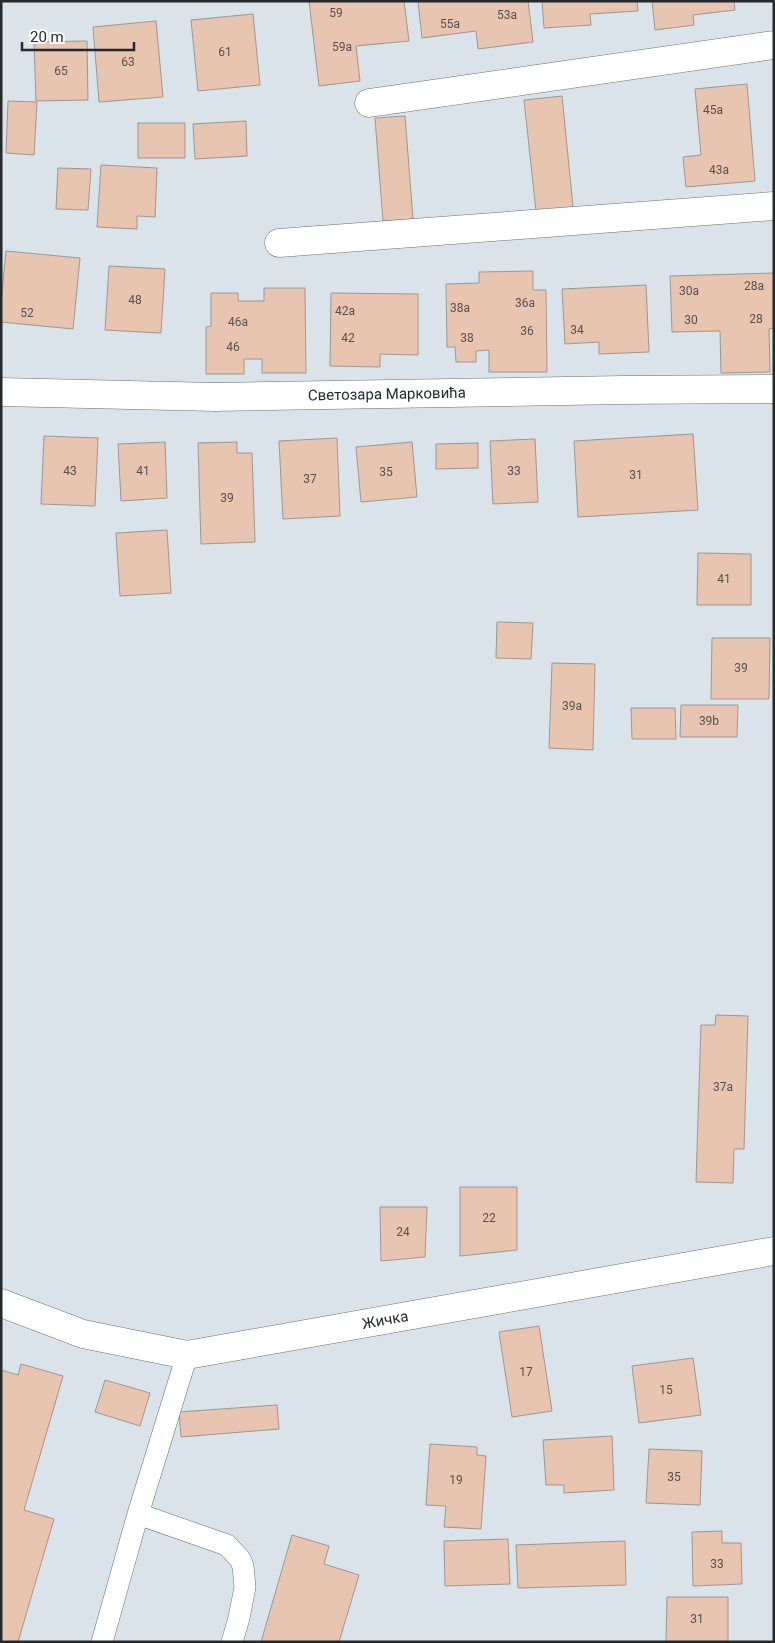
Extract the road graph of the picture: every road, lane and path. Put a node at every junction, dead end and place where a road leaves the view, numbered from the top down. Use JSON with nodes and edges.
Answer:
{"nodes":[{"id":1,"x":774,"y":46,"type":"edge"},
{"id":2,"x":369,"y":103,"type":"dead end"},
{"id":3,"x":774,"y":206,"type":"edge"},
{"id":4,"x":278,"y":244,"type":"dead end"},
{"id":5,"x":774,"y":389,"type":"edge"},
{"id":6,"x":1,"y":392,"type":"edge"},
{"id":7,"x":774,"y":1251,"type":"edge"},
{"id":8,"x":1,"y":1303,"type":"edge"},
{"id":9,"x":187,"y":1355,"type":"junction"},
{"id":10,"x":138,"y":1514,"type":"junction"},
{"id":11,"x":102,"y":1642,"type":"edge"},
{"id":12,"x":232,"y":1642,"type":"edge"}],
"edges":[{"from":1,"to":2,"type":"street"},
{"from":3,"to":4,"type":"street"},
{"from":5,"to":6,"type":"street","name":"Светозара Марковића"},
{"from":7,"to":9,"type":"street","name":"Жичка"},
{"from":8,"to":9,"type":"street","name":"Жичка"},
{"from":9,"to":10,"type":"lane"},
{"from":10,"to":11,"type":"lane"},
{"from":10,"to":12,"type":"lane"}]}
